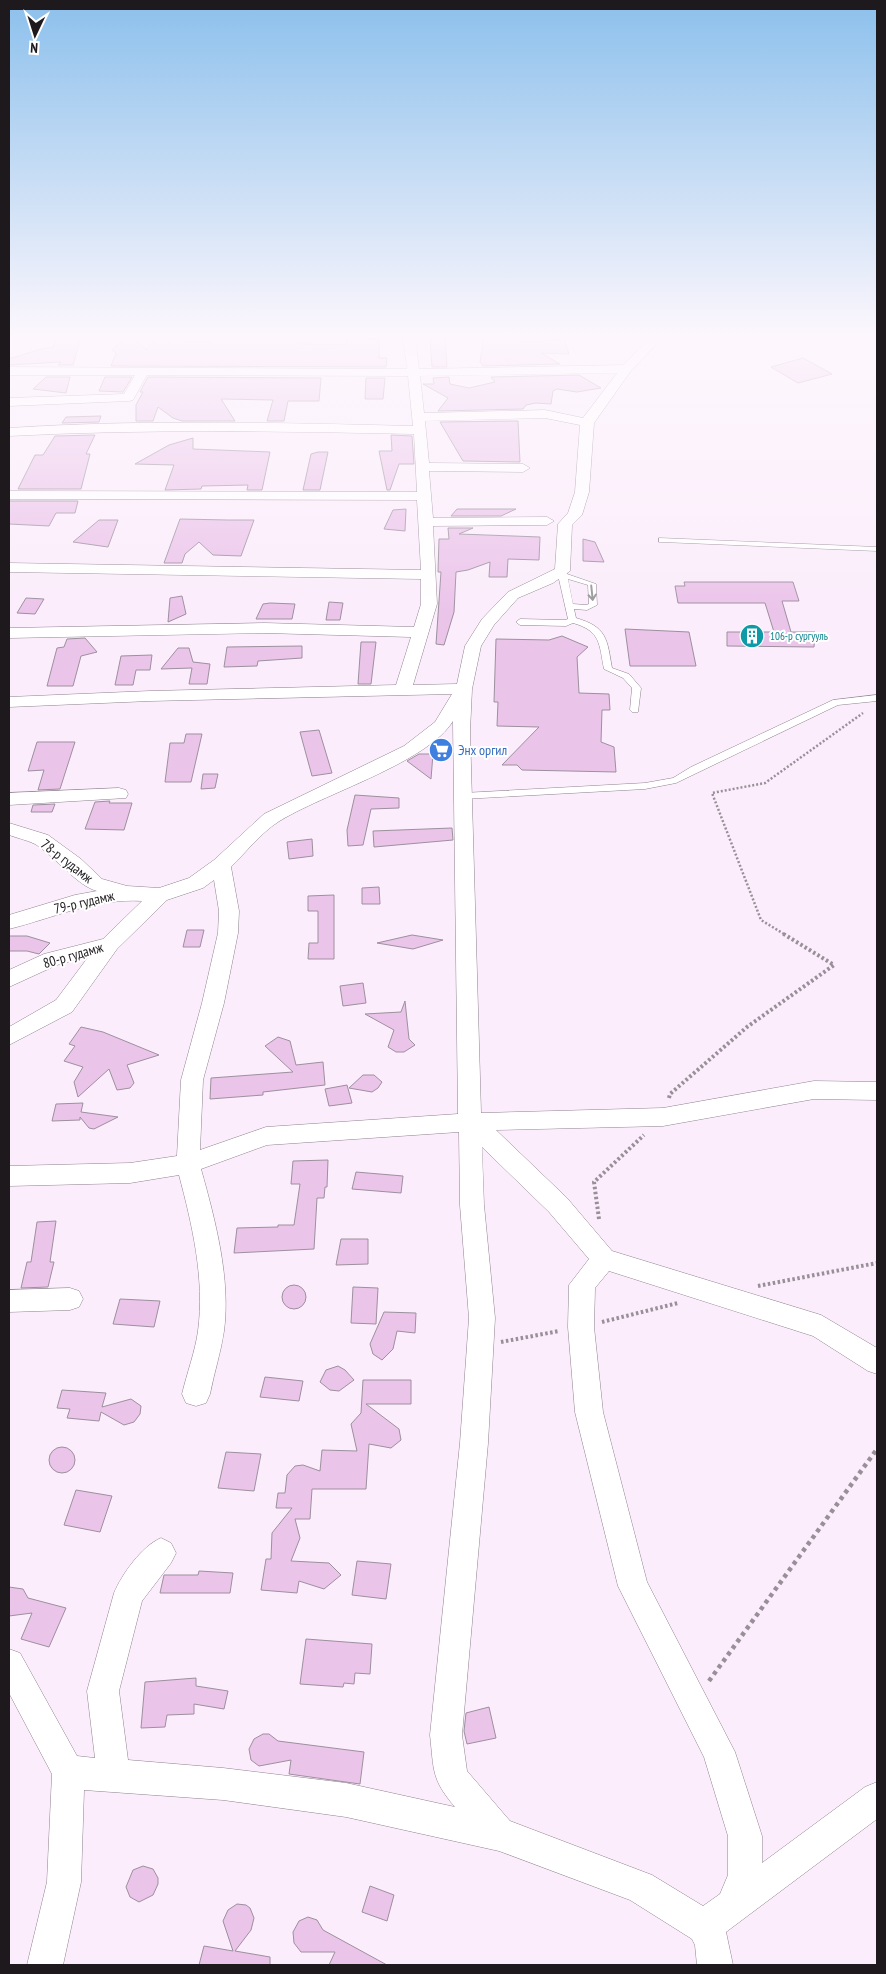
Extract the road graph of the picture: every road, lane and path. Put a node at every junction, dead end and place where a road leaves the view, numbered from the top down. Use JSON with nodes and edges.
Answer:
{"nodes":[{"id":1,"x":63,"y":428,"type":"edge"},
{"id":2,"x":419,"y":428,"type":"edge"},
{"id":3,"x":587,"y":428,"type":"edge"},
{"id":4,"x":9,"y":432,"type":"edge"},
{"id":5,"x":422,"y":467,"type":"junction"},
{"id":6,"x":523,"y":468,"type":"dead end"},
{"id":7,"x":9,"y":494,"type":"edge"},
{"id":8,"x":423,"y":496,"type":"junction"},
{"id":9,"x":547,"y":521,"type":"dead end"},
{"id":10,"x":425,"y":522,"type":"junction"},
{"id":11,"x":662,"y":540,"type":"dead end"},
{"id":12,"x":877,"y":549,"type":"edge"},
{"id":13,"x":9,"y":568,"type":"edge"},
{"id":14,"x":562,"y":573,"type":"junction"},
{"id":15,"x":429,"y":575,"type":"junction"},
{"id":16,"x":568,"y":606,"type":"junction"},
{"id":17,"x":572,"y":620,"type":"junction"},
{"id":18,"x":520,"y":622,"type":"dead end"},
{"id":19,"x":419,"y":632,"type":"junction"},
{"id":20,"x":9,"y":633,"type":"edge"},
{"id":21,"x":403,"y":689,"type":"junction"},
{"id":22,"x":464,"y":689,"type":"junction"},
{"id":23,"x":877,"y":698,"type":"edge"},
{"id":24,"x":9,"y":702,"type":"edge"},
{"id":25,"x":635,"y":710,"type":"dead end"},
{"id":26,"x":864,"y":712,"type":"dead end"},
{"id":27,"x":119,"y":794,"type":"dead end"},
{"id":28,"x":463,"y":796,"type":"junction"},
{"id":29,"x":9,"y":799,"type":"edge"},
{"id":30,"x":9,"y":828,"type":"edge"},
{"id":31,"x":221,"y":865,"type":"junction"},
{"id":32,"x":126,"y":893,"type":"junction"},
{"id":33,"x":160,"y":896,"type":"junction"},
{"id":34,"x":9,"y":922,"type":"edge"},
{"id":35,"x":110,"y":944,"type":"junction"},
{"id":36,"x":9,"y":979,"type":"edge"},
{"id":37,"x":9,"y":1037,"type":"edge"},
{"id":38,"x":877,"y":1091,"type":"edge"},
{"id":39,"x":663,"y":1117,"type":"junction"},
{"id":40,"x":472,"y":1122,"type":"junction"},
{"id":41,"x":188,"y":1164,"type":"junction"},
{"id":42,"x":9,"y":1176,"type":"edge"},
{"id":43,"x":599,"y":1221,"type":"dead end"},
{"id":44,"x":604,"y":1260,"type":"junction"},
{"id":45,"x":70,"y":1299,"type":"dead end"},
{"id":46,"x":9,"y":1300,"type":"edge"},
{"id":47,"x":877,"y":1362,"type":"edge"},
{"id":48,"x":196,"y":1394,"type":"dead end"},
{"id":49,"x":877,"y":1449,"type":"edge"},
{"id":50,"x":161,"y":1553,"type":"dead end"},
{"id":51,"x":9,"y":1664,"type":"edge"},
{"id":52,"x":694,"y":1702,"type":"junction"},
{"id":53,"x":68,"y":1772,"type":"junction"},
{"id":54,"x":114,"y":1776,"type":"junction"},
{"id":55,"x":877,"y":1799,"type":"edge"},
{"id":56,"x":499,"y":1834,"type":"junction"},
{"id":57,"x":734,"y":1904,"type":"junction"},
{"id":58,"x":704,"y":1927,"type":"junction"},
{"id":59,"x":45,"y":1965,"type":"edge"},
{"id":60,"x":715,"y":1965,"type":"edge"}],
"edges":[{"from":1,"to":4,"type":"street"},
{"from":2,"to":5,"type":"street"},
{"from":3,"to":14,"type":"street"},
{"from":5,"to":6,"type":"street"},
{"from":5,"to":8,"type":"street"},
{"from":7,"to":8,"type":"street"},
{"from":8,"to":10,"type":"street"},
{"from":9,"to":10,"type":"street"},
{"from":10,"to":15,"type":"street"},
{"from":11,"to":12,"type":"lane"},
{"from":13,"to":15,"type":"street"},
{"from":14,"to":16,"type":"lane"},
{"from":14,"to":16,"type":"lane","one_way":true},
{"from":14,"to":22,"type":"street"},
{"from":15,"to":19,"type":"street"},
{"from":16,"to":17,"type":"lane"},
{"from":17,"to":18,"type":"lane"},
{"from":17,"to":25,"type":"lane"},
{"from":19,"to":20,"type":"street"},
{"from":19,"to":21,"type":"street"},
{"from":21,"to":22,"type":"street"},
{"from":21,"to":24,"type":"street"},
{"from":22,"to":28,"type":"street"},
{"from":22,"to":31,"type":"street"},
{"from":23,"to":28,"type":"lane"},
{"from":26,"to":39,"type":"path"},
{"from":27,"to":29,"type":"street"},
{"from":28,"to":40,"type":"street"},
{"from":30,"to":32,"type":"street","name":"78-р гудамж"},
{"from":31,"to":33,"type":"street"},
{"from":31,"to":41,"type":"street"},
{"from":32,"to":33,"type":"street","name":"79-р гудамж"},
{"from":32,"to":34,"type":"street","name":"79-р гудамж"},
{"from":33,"to":35,"type":"street"},
{"from":35,"to":36,"type":"street","name":"80-р гудамж"},
{"from":35,"to":37,"type":"street"},
{"from":38,"to":39,"type":"street"},
{"from":39,"to":40,"type":"street"},
{"from":39,"to":43,"type":"path"},
{"from":40,"to":41,"type":"street"},
{"from":40,"to":44,"type":"street"},
{"from":40,"to":56,"type":"street"},
{"from":41,"to":42,"type":"street"},
{"from":41,"to":48,"type":"street"},
{"from":44,"to":47,"type":"street"},
{"from":44,"to":52,"type":"street"},
{"from":45,"to":46,"type":"street"},
{"from":49,"to":52,"type":"path"},
{"from":50,"to":54,"type":"street"},
{"from":51,"to":53,"type":"street"},
{"from":52,"to":57,"type":"street"},
{"from":53,"to":54,"type":"street"},
{"from":53,"to":59,"type":"street"},
{"from":54,"to":56,"type":"street"},
{"from":55,"to":57,"type":"street"},
{"from":56,"to":58,"type":"street"},
{"from":57,"to":58,"type":"street"},
{"from":58,"to":60,"type":"street"}]}
